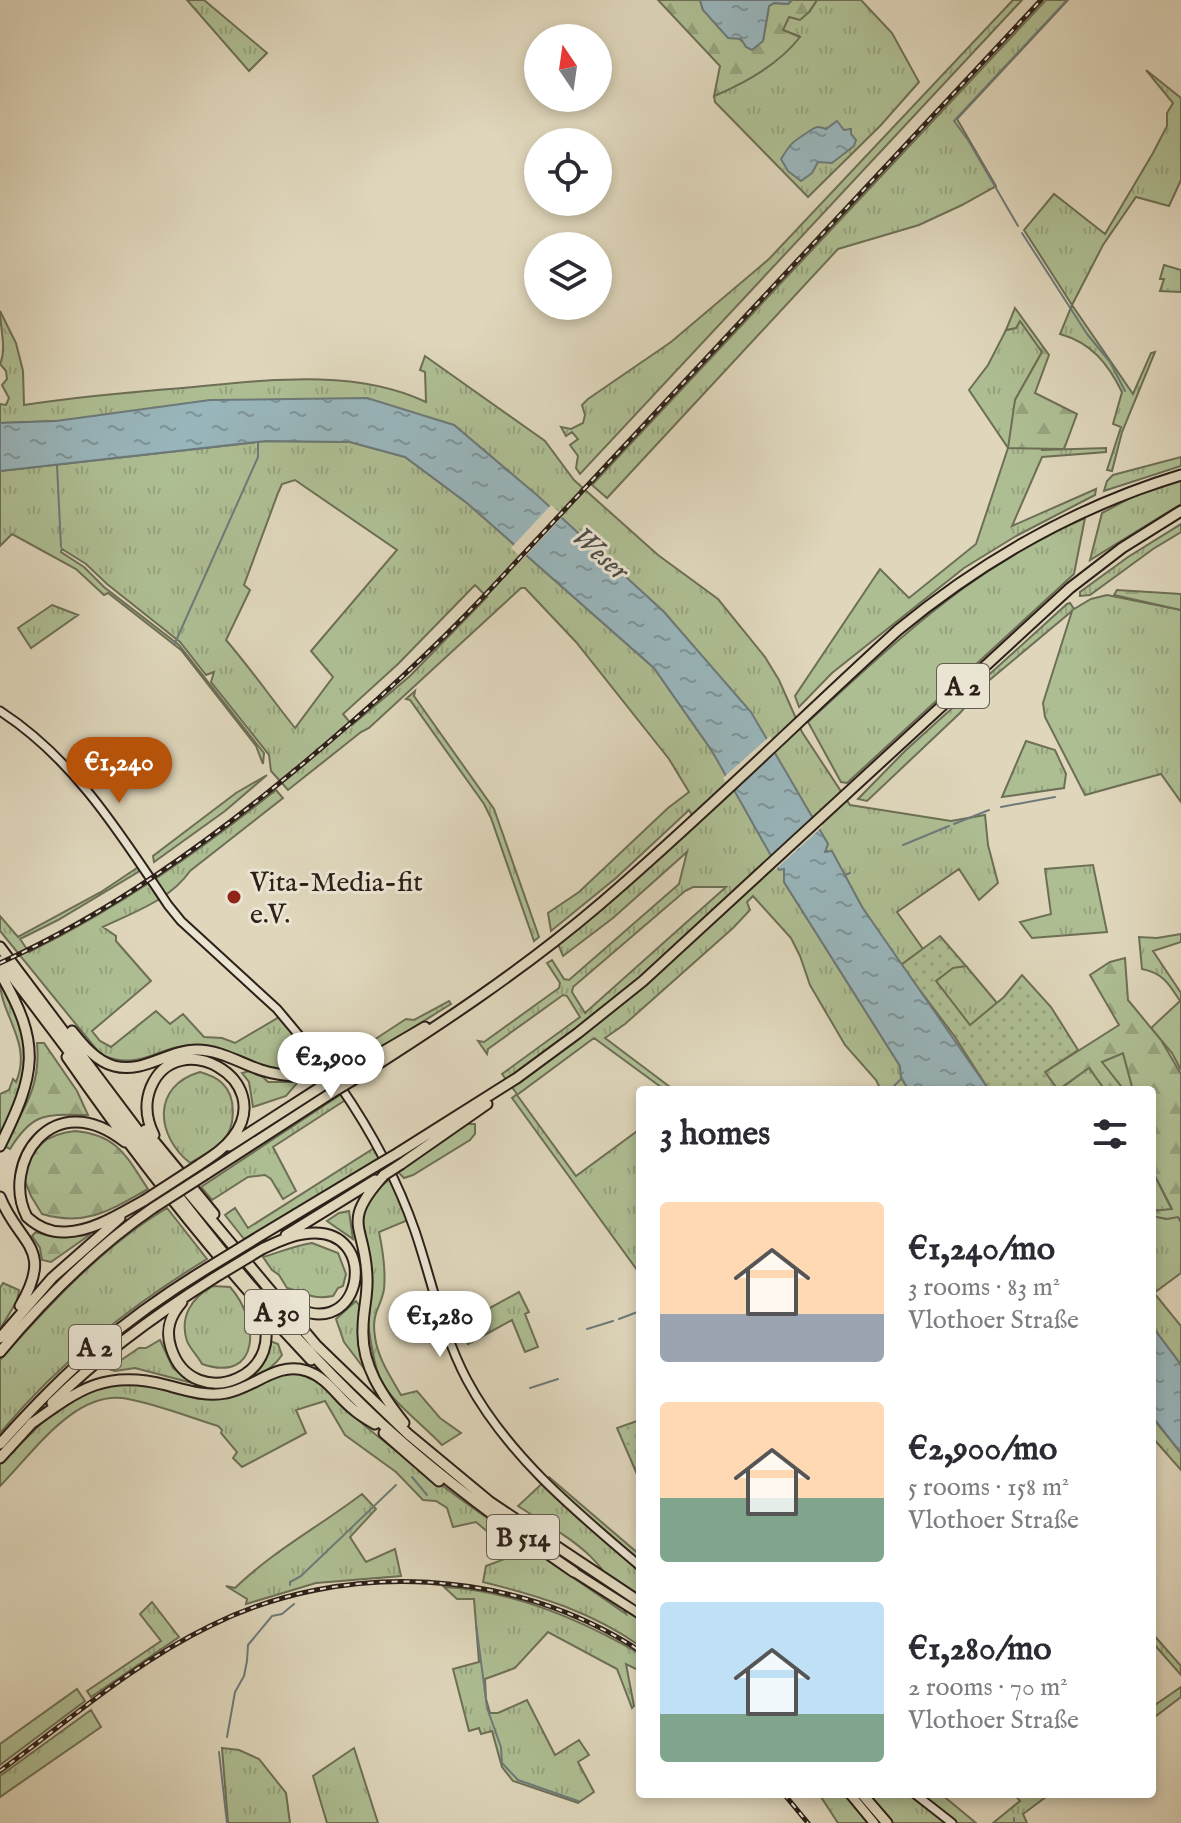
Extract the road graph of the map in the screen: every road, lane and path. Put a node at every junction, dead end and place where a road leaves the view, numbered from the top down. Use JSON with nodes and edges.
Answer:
{"nodes":[{"id":1,"x":1181,"y":475,"type":"edge"},
{"id":2,"x":1181,"y":511,"type":"edge"},
{"id":3,"x":0,"y":711,"type":"edge"},
{"id":4,"x":0,"y":938,"type":"edge"},
{"id":5,"x":0,"y":947,"type":"edge"},
{"id":6,"x":0,"y":962,"type":"edge"},
{"id":7,"x":0,"y":973,"type":"edge"},
{"id":8,"x":405,"y":1043,"type":"junction"},
{"id":9,"x":349,"y":1073,"type":"junction"},
{"id":10,"x":106,"y":1085,"type":"junction"},
{"id":11,"x":330,"y":1088,"type":"junction"},
{"id":12,"x":455,"y":1123,"type":"junction"},
{"id":13,"x":27,"y":1137,"type":"dead end"},
{"id":14,"x":0,"y":1146,"type":"edge"},
{"id":15,"x":163,"y":1151,"type":"junction"},
{"id":16,"x":199,"y":1165,"type":"junction"},
{"id":17,"x":153,"y":1174,"type":"junction"},
{"id":18,"x":384,"y":1175,"type":"junction"},
{"id":19,"x":8,"y":1183,"type":"dead end"},
{"id":20,"x":0,"y":1197,"type":"edge"},
{"id":21,"x":145,"y":1200,"type":"junction"},
{"id":22,"x":262,"y":1249,"type":"junction"},
{"id":23,"x":197,"y":1289,"type":"junction"},
{"id":24,"x":246,"y":1290,"type":"junction"},
{"id":25,"x":282,"y":1298,"type":"junction"},
{"id":26,"x":8,"y":1326,"type":"junction"},
{"id":27,"x":0,"y":1338,"type":"edge"},
{"id":28,"x":0,"y":1352,"type":"edge"},
{"id":29,"x":404,"y":1423,"type":"junction"},
{"id":30,"x":31,"y":1424,"type":"junction"},
{"id":31,"x":375,"y":1424,"type":"junction"},
{"id":32,"x":0,"y":1444,"type":"edge"},
{"id":33,"x":0,"y":1458,"type":"edge"},
{"id":34,"x":472,"y":1501,"type":"junction"},
{"id":35,"x":490,"y":1502,"type":"junction"},
{"id":36,"x":636,"y":1562,"type":"edge"},
{"id":37,"x":574,"y":1572,"type":"joint"},
{"id":38,"x":636,"y":1599,"type":"edge"},
{"id":39,"x":636,"y":1611,"type":"edge"},
{"id":40,"x":853,"y":1798,"type":"edge"},
{"id":41,"x":865,"y":1798,"type":"edge"},
{"id":42,"x":920,"y":1798,"type":"edge"},
{"id":43,"x":874,"y":1823,"type":"edge"},
{"id":44,"x":887,"y":1823,"type":"edge"},
{"id":45,"x":952,"y":1823,"type":"edge"}],
"edges":[{"from":1,"to":8,"type":"highway"},
{"from":2,"to":12,"type":"highway","number":"A 2"},
{"from":3,"to":36,"type":"main road"},
{"from":4,"to":9,"type":"highway","bridge":true},
{"from":5,"to":10,"type":"highway","number":"A 30"},
{"from":6,"to":17,"type":"highway"},
{"from":6,"to":34,"type":"highway","number":"A 30"},
{"from":7,"to":14,"type":"highway"},
{"from":8,"to":9,"type":"highway"},
{"from":8,"to":9,"type":"highway"},
{"from":9,"to":11,"type":"highway","bridge":true},
{"from":10,"to":15,"type":"highway"},
{"from":10,"to":35,"type":"highway","number":"A 30"},
{"from":11,"to":16,"type":"highway"},
{"from":11,"to":28,"type":"highway","number":"A 2","bridge":true},
{"from":12,"to":18,"type":"highway","bridge":true},
{"from":12,"to":32,"type":"highway","number":"A 2","bridge":true},
{"from":13,"to":17,"type":"highway"},
{"from":15,"to":16,"type":"highway"},
{"from":15,"to":25,"type":"highway"},
{"from":16,"to":21,"type":"highway","bridge":true},
{"from":17,"to":24,"type":"highway"},
{"from":18,"to":22,"type":"highway"},
{"from":18,"to":29,"type":"highway"},
{"from":19,"to":21,"type":"highway"},
{"from":20,"to":26,"type":"highway"},
{"from":21,"to":26,"type":"highway"},
{"from":22,"to":23,"type":"highway","bridge":true},
{"from":22,"to":25,"type":"highway"},
{"from":23,"to":24,"type":"highway"},
{"from":23,"to":30,"type":"highway"},
{"from":24,"to":31,"type":"highway"},
{"from":25,"to":29,"type":"highway"},
{"from":26,"to":27,"type":"highway"},
{"from":29,"to":35,"type":"highway"},
{"from":30,"to":31,"type":"highway"},
{"from":30,"to":33,"type":"highway"},
{"from":31,"to":34,"type":"highway"},
{"from":34,"to":37,"type":"highway","number":"B 514"},
{"from":35,"to":38,"type":"highway","number":"B 514"},
{"from":37,"to":39,"type":"highway","number":"B 514"},
{"from":40,"to":43,"type":"highway"},
{"from":41,"to":44,"type":"highway"},
{"from":42,"to":45,"type":"main road"}]}
